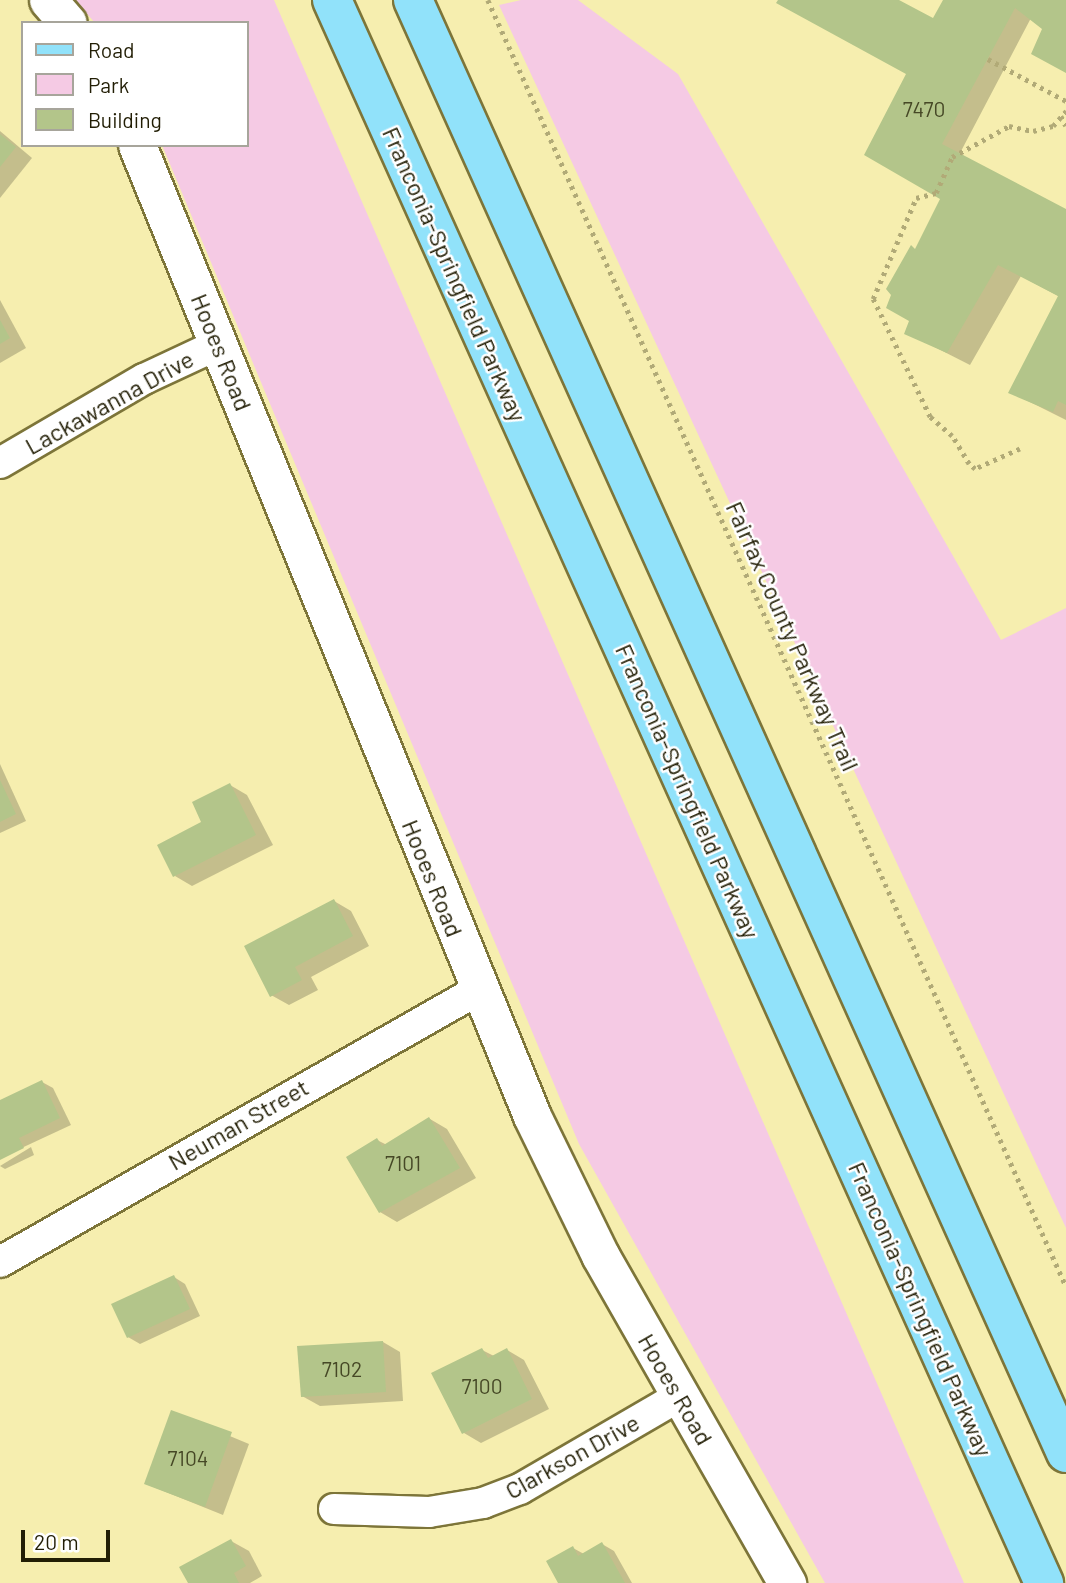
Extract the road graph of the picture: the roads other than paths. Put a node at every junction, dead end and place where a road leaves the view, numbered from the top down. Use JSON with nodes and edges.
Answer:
{"nodes":[{"id":1,"x":48,"y":0,"type":"edge"},
{"id":2,"x":332,"y":0,"type":"edge"},
{"id":3,"x":413,"y":0,"type":"edge"},
{"id":4,"x":66,"y":21,"type":"edge"},
{"id":5,"x":138,"y":147,"type":"edge"},
{"id":6,"x":219,"y":344,"type":"junction"},
{"id":7,"x":0,"y":463,"type":"edge"},
{"id":8,"x":478,"y":990,"type":"junction"},
{"id":9,"x":0,"y":1262,"type":"edge"},
{"id":10,"x":680,"y":1396,"type":"junction"},
{"id":11,"x":1066,"y":1453,"type":"edge"},
{"id":12,"x":334,"y":1509,"type":"dead end"},
{"id":13,"x":787,"y":1583,"type":"edge"},
{"id":14,"x":1044,"y":1583,"type":"edge"}],
"edges":[{"from":1,"to":4,"type":"street"},
{"from":2,"to":14,"type":"main road","name":"Franconia-Springfield Parkway"},
{"from":3,"to":11,"type":"main road"},
{"from":5,"to":6,"type":"street","name":"Hooes Road"},
{"from":6,"to":7,"type":"street","name":"Lackawanna Drive"},
{"from":6,"to":8,"type":"street","name":"Hooes Road"},
{"from":8,"to":9,"type":"street","name":"Neuman Street"},
{"from":8,"to":10,"type":"street","name":"Hooes Road"},
{"from":10,"to":12,"type":"street","name":"Clarkson Drive"},
{"from":10,"to":13,"type":"street","name":"Hooes Road"}]}
